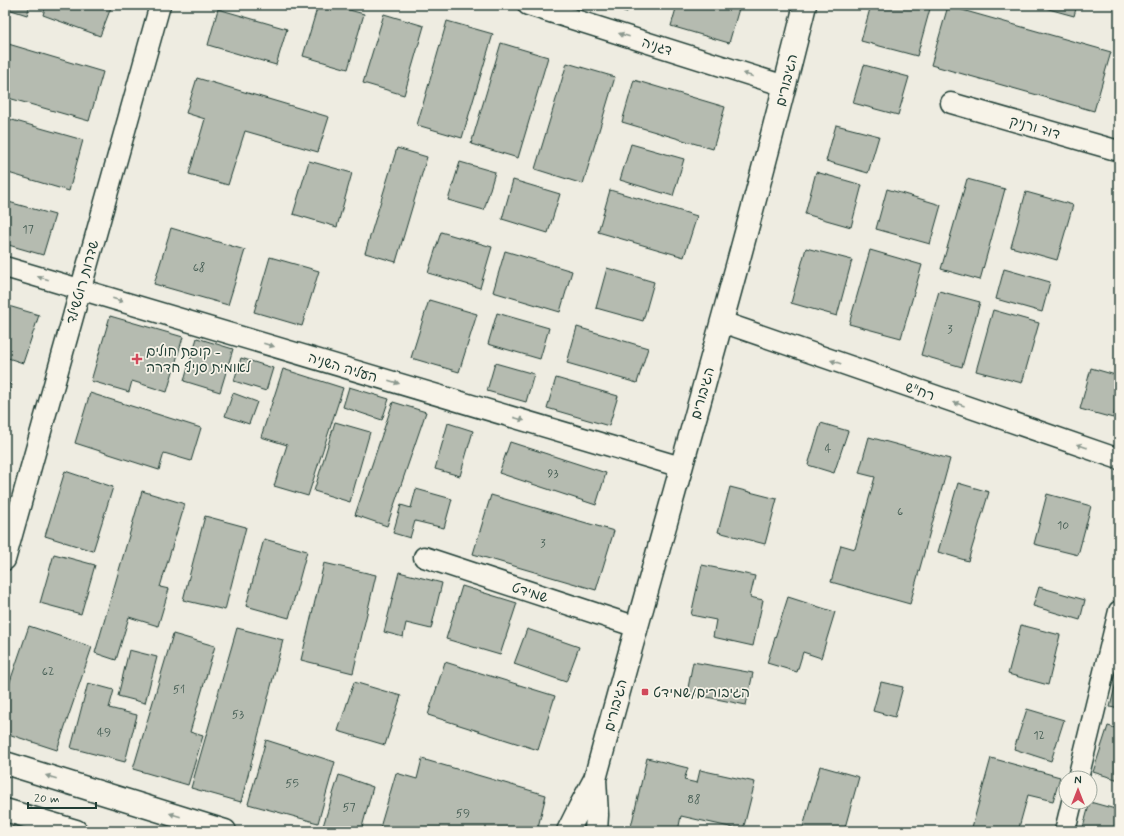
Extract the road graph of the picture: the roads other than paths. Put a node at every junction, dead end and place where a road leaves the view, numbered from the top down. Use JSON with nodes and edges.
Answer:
{"nodes":[{"id":1,"x":160,"y":5,"type":"edge"},
{"id":2,"x":528,"y":5,"type":"edge"},
{"id":3,"x":805,"y":5,"type":"edge"},
{"id":4,"x":785,"y":86,"type":"junction"},
{"id":5,"x":951,"y":102,"type":"dead end"},
{"id":6,"x":1119,"y":152,"type":"edge"},
{"id":7,"x":5,"y":267,"type":"edge"},
{"id":8,"x":80,"y":289,"type":"junction"},
{"id":9,"x":722,"y":322,"type":"junction"},
{"id":10,"x":1119,"y":459,"type":"edge"},
{"id":11,"x":681,"y":467,"type":"junction"},
{"id":12,"x":424,"y":557,"type":"dead end"},
{"id":13,"x":5,"y":560,"type":"edge"},
{"id":14,"x":1119,"y":611,"type":"edge"},
{"id":15,"x":637,"y":627,"type":"junction"},
{"id":16,"x":5,"y":763,"type":"edge"},
{"id":17,"x":1080,"y":770,"type":"edge"},
{"id":18,"x":595,"y":779,"type":"junction"},
{"id":19,"x":5,"y":810,"type":"edge"},
{"id":20,"x":1070,"y":810,"type":"edge"},
{"id":21,"x":76,"y":831,"type":"edge"},
{"id":22,"x":225,"y":831,"type":"edge"},
{"id":23,"x":568,"y":831,"type":"edge"},
{"id":24,"x":596,"y":831,"type":"edge"},
{"id":25,"x":1065,"y":831,"type":"edge"}],
"edges":[{"from":1,"to":8,"type":"street","name":"שדרות רוטשילד"},
{"from":4,"to":2,"type":"street","name":"דגניה","one_way":true},
{"from":3,"to":4,"type":"street","name":"הגיבורים"},
{"from":4,"to":9,"type":"street","name":"הגיבורים"},
{"from":5,"to":6,"type":"street","name":"דוד ורניק"},
{"from":8,"to":7,"type":"street","name":"העליה השניה","one_way":true},
{"from":8,"to":11,"type":"street","name":"העליה השניה","one_way":true},
{"from":8,"to":13,"type":"street","name":"שדרות רוטשילד"},
{"from":10,"to":9,"type":"street","name":"רח\"ש","one_way":true},
{"from":9,"to":11,"type":"street","name":"הגיבורים"},
{"from":11,"to":15,"type":"street","name":"הגיבורים"},
{"from":12,"to":15,"type":"street","name":"שמידט"},
{"from":14,"to":17,"type":"street"},
{"from":15,"to":18,"type":"street","name":"הגיבורים"},
{"from":22,"to":16,"type":"street","one_way":true},
{"from":18,"to":23,"type":"street","name":"הגיבורים"},
{"from":18,"to":24,"type":"street","name":"הגיבורים"},
{"from":19,"to":21,"type":"street"},
{"from":20,"to":25,"type":"street"}]}
